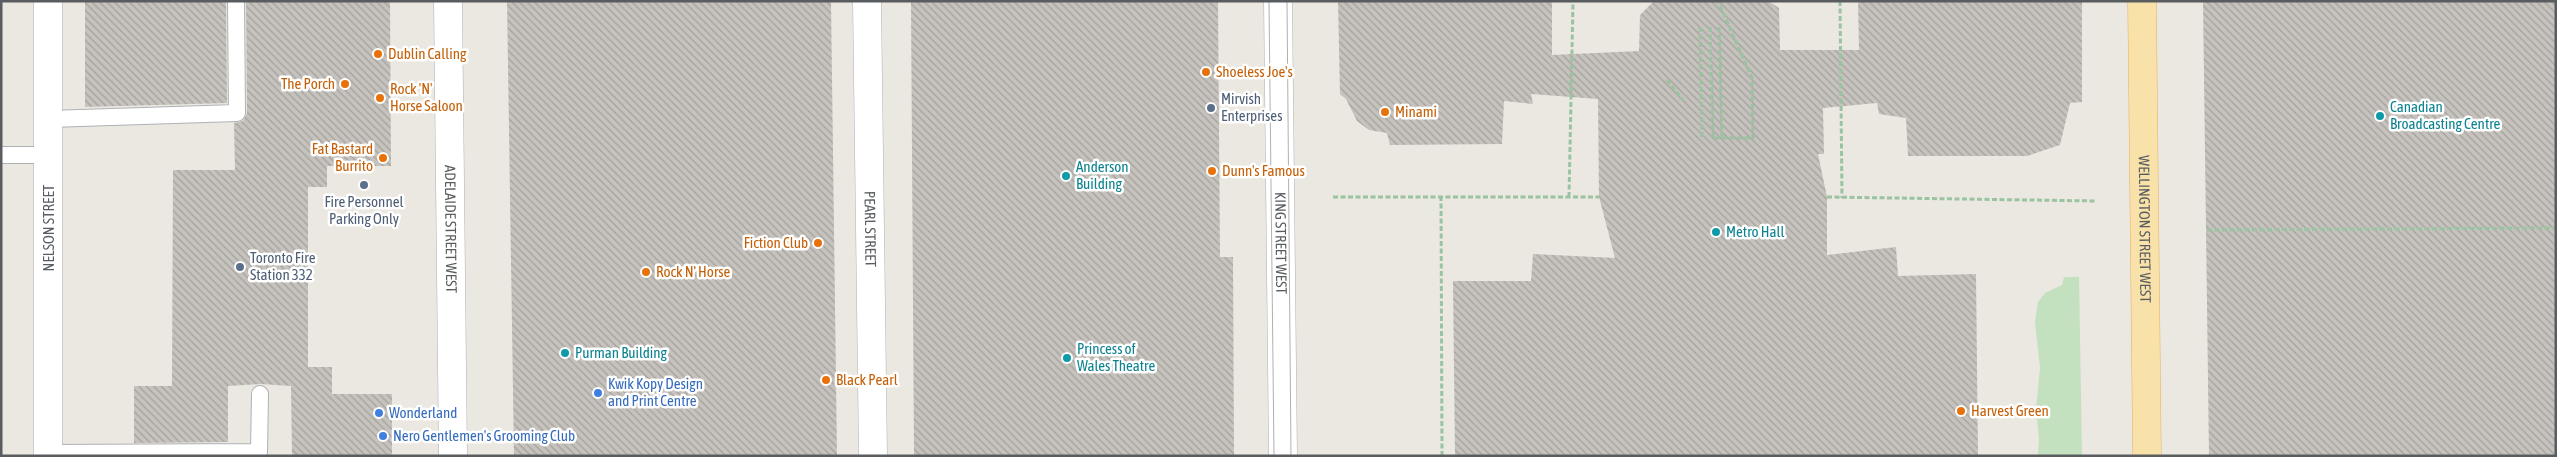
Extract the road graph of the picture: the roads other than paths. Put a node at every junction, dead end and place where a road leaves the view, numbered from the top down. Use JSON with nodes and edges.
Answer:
{"nodes":[{"id":1,"x":48,"y":1,"type":"edge"},
{"id":2,"x":236,"y":1,"type":"edge"},
{"id":3,"x":448,"y":1,"type":"edge"},
{"id":4,"x":867,"y":1,"type":"edge"},
{"id":5,"x":1278,"y":1,"type":"edge"},
{"id":6,"x":2142,"y":1,"type":"edge"},
{"id":7,"x":49,"y":119,"type":"junction"},
{"id":8,"x":1,"y":155,"type":"edge"},
{"id":9,"x":49,"y":155,"type":"junction"},
{"id":10,"x":260,"y":394,"type":"dead end"},
{"id":11,"x":48,"y":454,"type":"edge"},
{"id":12,"x":453,"y":456,"type":"edge"},
{"id":13,"x":873,"y":456,"type":"edge"},
{"id":14,"x":1283,"y":456,"type":"edge"},
{"id":15,"x":2147,"y":456,"type":"edge"}],
"edges":[{"from":1,"to":7,"type":"street","name":"NELSON STREET"},
{"from":2,"to":7,"type":"lane"},
{"from":3,"to":12,"type":"street","name":"ADELAIDE STREET WEST"},
{"from":4,"to":13,"type":"street","name":"PEARL STREET"},
{"from":5,"to":14,"type":"street","name":"KING STREET WEST"},
{"from":6,"to":15,"type":"main road","name":"WELLINGTON STREET WEST"},
{"from":7,"to":9,"type":"street","name":"NELSON STREET"},
{"from":8,"to":9,"type":"lane"},
{"from":9,"to":11,"type":"street","name":"NELSON STREET"},
{"from":10,"to":11,"type":"lane"}]}
